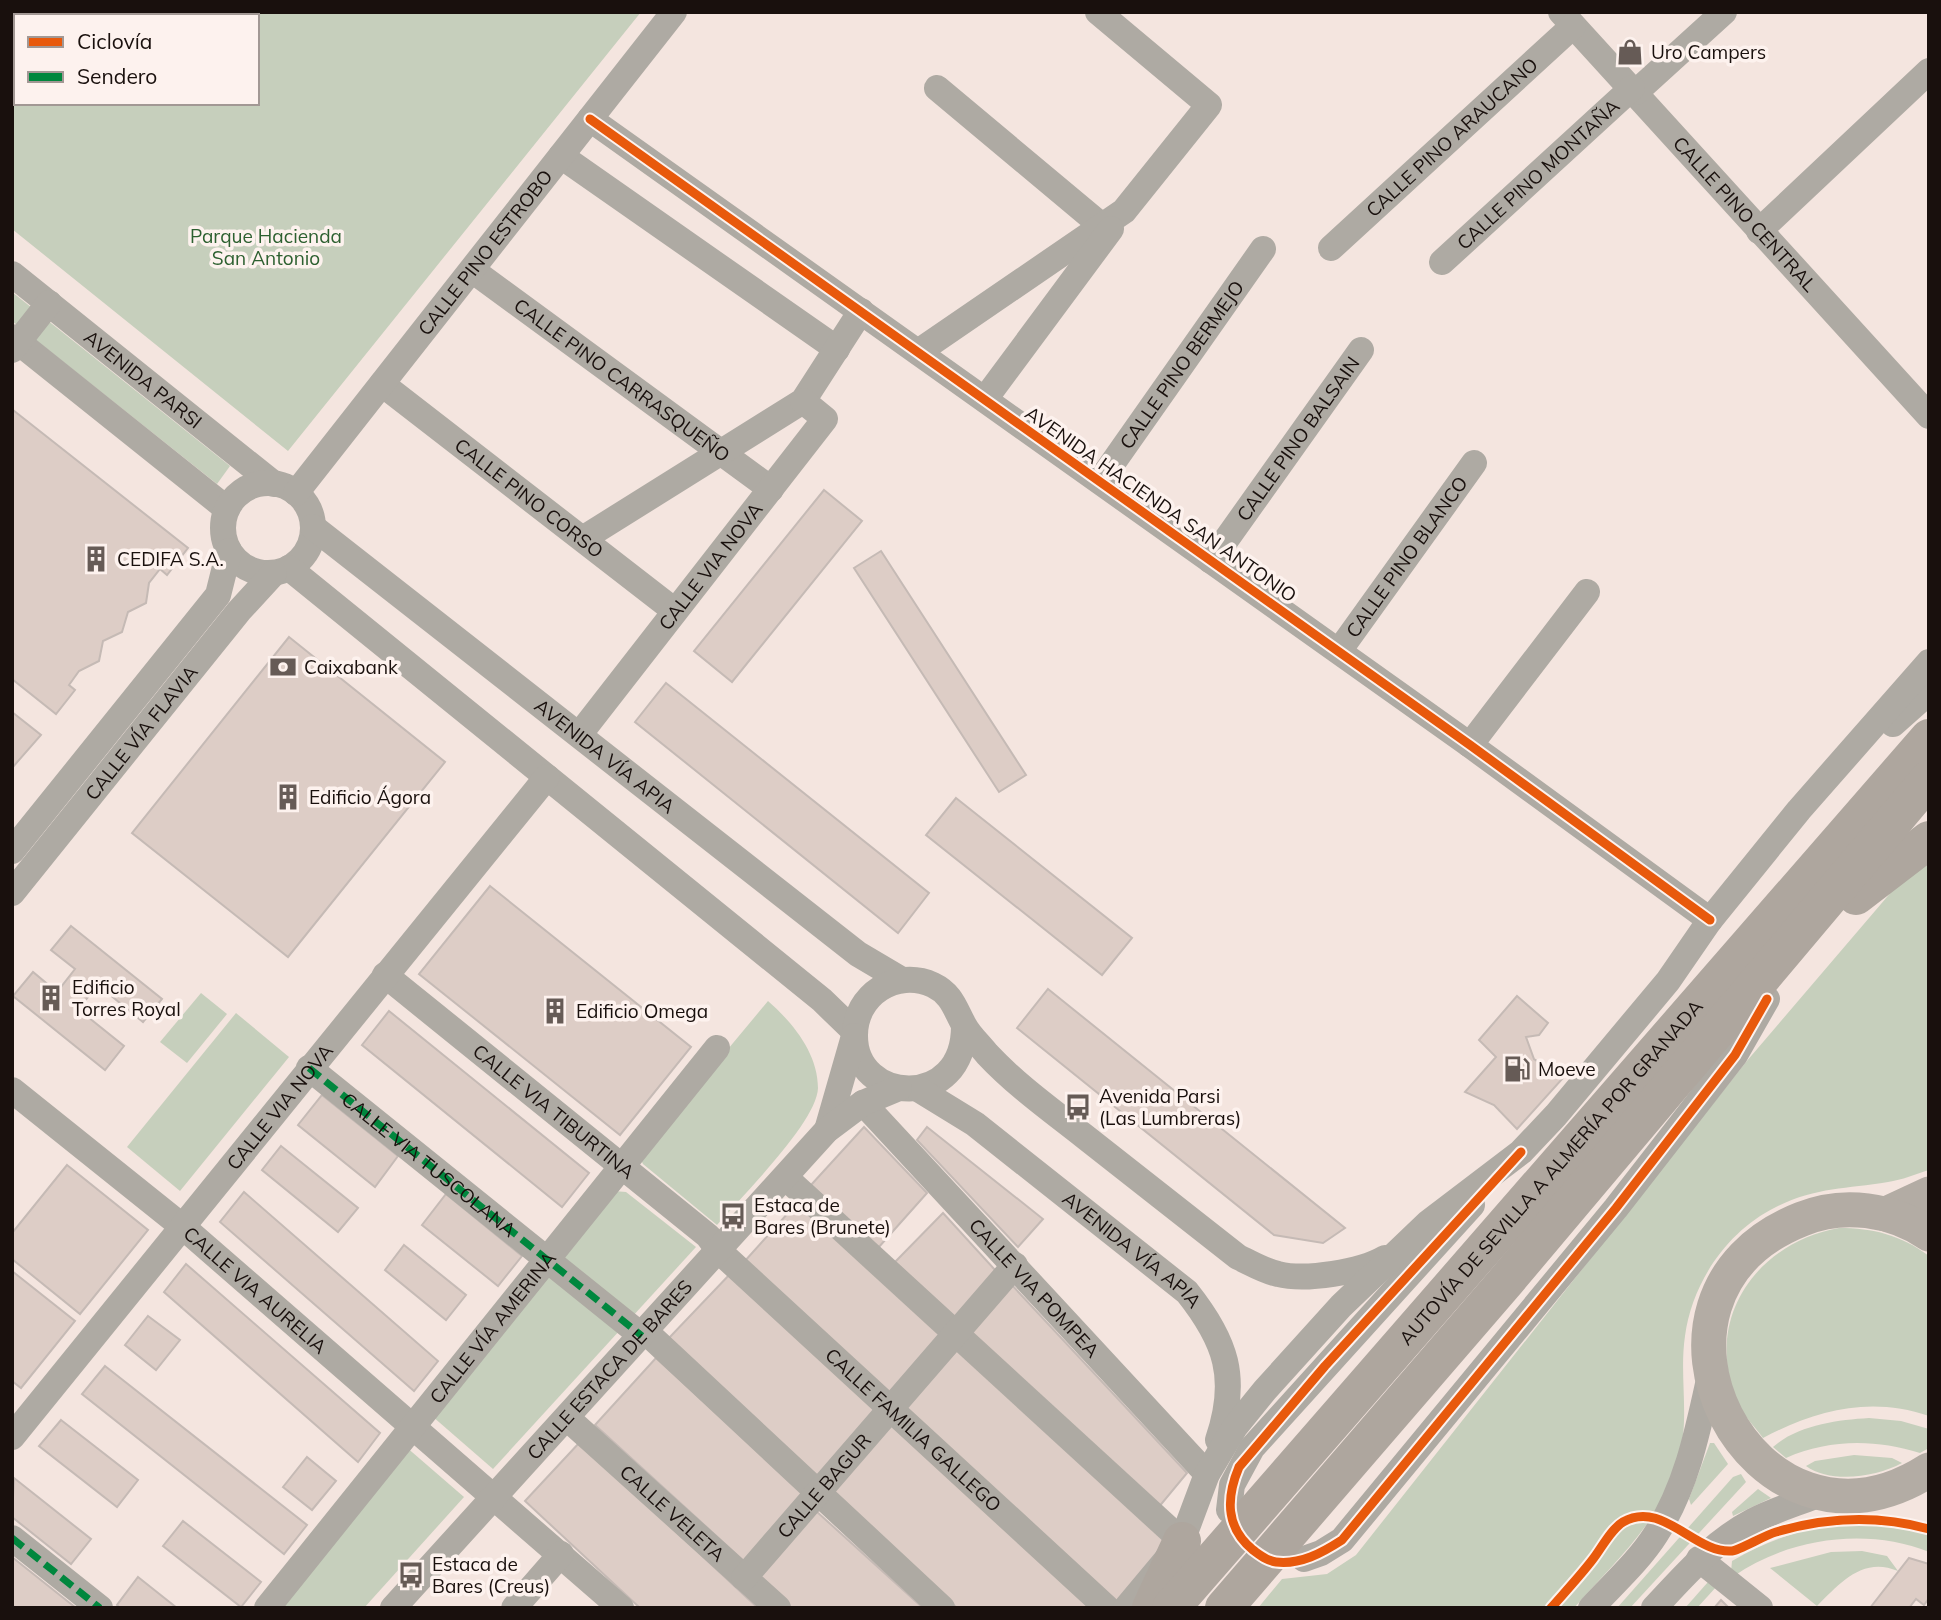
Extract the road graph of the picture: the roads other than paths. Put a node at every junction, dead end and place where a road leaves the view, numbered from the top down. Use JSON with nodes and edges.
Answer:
{"nodes":[{"id":1,"x":674,"y":12,"type":"edge"},
{"id":2,"x":1098,"y":12,"type":"edge"},
{"id":3,"x":1724,"y":12,"type":"edge"},
{"id":4,"x":1567,"y":19,"type":"edge"},
{"id":5,"x":1929,"y":71,"type":"edge"},
{"id":6,"x":937,"y":89,"type":"dead end"},
{"id":7,"x":1634,"y":90,"type":"junction"},
{"id":8,"x":590,"y":119,"type":"junction"},
{"id":9,"x":561,"y":156,"type":"junction"},
{"id":10,"x":1124,"y":211,"type":"junction"},
{"id":11,"x":1102,"y":226,"type":"junction"},
{"id":12,"x":1759,"y":231,"type":"junction"},
{"id":13,"x":1331,"y":248,"type":"dead end"},
{"id":14,"x":1263,"y":249,"type":"dead end"},
{"id":15,"x":1443,"y":262,"type":"dead end"},
{"id":16,"x":472,"y":270,"type":"junction"},
{"id":17,"x":12,"y":274,"type":"edge"},
{"id":18,"x":49,"y":303,"type":"junction"},
{"id":19,"x":861,"y":311,"type":"junction"},
{"id":20,"x":14,"y":343,"type":"edge"},
{"id":21,"x":837,"y":349,"type":"junction"},
{"id":22,"x":1361,"y":350,"type":"dead end"},
{"id":23,"x":918,"y":352,"type":"junction"},
{"id":24,"x":382,"y":384,"type":"junction"},
{"id":25,"x":985,"y":399,"type":"junction"},
{"id":26,"x":803,"y":401,"type":"junction"},
{"id":27,"x":1929,"y":416,"type":"edge"},
{"id":28,"x":720,"y":452,"type":"junction"},
{"id":29,"x":1474,"y":463,"type":"dead end"},
{"id":30,"x":1100,"y":481,"type":"junction"},
{"id":31,"x":285,"y":489,"type":"junction"},
{"id":32,"x":771,"y":489,"type":"junction"},
{"id":33,"x":228,"y":509,"type":"junction"},
{"id":34,"x":313,"y":527,"type":"junction"},
{"id":35,"x":584,"y":538,"type":"junction"},
{"id":36,"x":229,"y":551,"type":"junction"},
{"id":37,"x":1211,"y":561,"type":"junction"},
{"id":38,"x":282,"y":570,"type":"junction"},
{"id":39,"x":1587,"y":592,"type":"dead end"},
{"id":40,"x":675,"y":611,"type":"junction"},
{"id":41,"x":1339,"y":651,"type":"junction"},
{"id":42,"x":1929,"y":662,"type":"edge"},
{"id":43,"x":1929,"y":692,"type":"edge"},
{"id":44,"x":579,"y":735,"type":"junction"},
{"id":45,"x":1929,"y":738,"type":"edge"},
{"id":46,"x":1470,"y":745,"type":"junction"},
{"id":47,"x":547,"y":777,"type":"junction"},
{"id":48,"x":1929,"y":779,"type":"edge"},
{"id":49,"x":1799,"y":810,"type":"junction"},
{"id":50,"x":1929,"y":816,"type":"edge"},
{"id":51,"x":1929,"y":840,"type":"edge"},
{"id":52,"x":12,"y":851,"type":"edge"},
{"id":53,"x":12,"y":893,"type":"edge"},
{"id":54,"x":1856,"y":896,"type":"junction"},
{"id":55,"x":1710,"y":920,"type":"junction"},
{"id":56,"x":385,"y":975,"type":"junction"},
{"id":57,"x":902,"y":980,"type":"junction"},
{"id":58,"x":1767,"y":999,"type":"junction"},
{"id":59,"x":964,"y":1025,"type":"junction"},
{"id":60,"x":855,"y":1034,"type":"junction"},
{"id":61,"x":718,"y":1048,"type":"dead end"},
{"id":62,"x":309,"y":1068,"type":"junction"},
{"id":63,"x":908,"y":1088,"type":"junction"},
{"id":64,"x":12,"y":1090,"type":"edge"},
{"id":65,"x":863,"y":1103,"type":"junction"},
{"id":66,"x":1650,"y":1110,"type":"junction"},
{"id":67,"x":827,"y":1130,"type":"junction"},
{"id":68,"x":1521,"y":1152,"type":"junction"},
{"id":69,"x":621,"y":1167,"type":"junction"},
{"id":70,"x":786,"y":1178,"type":"junction"},
{"id":71,"x":1929,"y":1194,"type":"edge"},
{"id":72,"x":1886,"y":1214,"type":"junction"},
{"id":73,"x":183,"y":1227,"type":"junction"},
{"id":74,"x":1929,"y":1234,"type":"edge"},
{"id":75,"x":719,"y":1251,"type":"junction"},
{"id":76,"x":1399,"y":1251,"type":"junction"},
{"id":77,"x":547,"y":1260,"type":"junction"},
{"id":78,"x":1015,"y":1265,"type":"junction"},
{"id":79,"x":644,"y":1334,"type":"junction"},
{"id":80,"x":955,"y":1334,"type":"junction"},
{"id":81,"x":1710,"y":1375,"type":"junction"},
{"id":82,"x":890,"y":1409,"type":"junction"},
{"id":83,"x":567,"y":1418,"type":"junction"},
{"id":84,"x":413,"y":1427,"type":"junction"},
{"id":85,"x":12,"y":1437,"type":"edge"},
{"id":86,"x":1929,"y":1470,"type":"edge"},
{"id":87,"x":1207,"y":1474,"type":"junction"},
{"id":88,"x":1889,"y":1489,"type":"junction"},
{"id":89,"x":818,"y":1492,"type":"junction"},
{"id":90,"x":1825,"y":1492,"type":"junction"},
{"id":91,"x":495,"y":1497,"type":"junction"},
{"id":92,"x":1929,"y":1499,"type":"edge"},
{"id":93,"x":1229,"y":1510,"type":"dead end"},
{"id":94,"x":12,"y":1538,"type":"edge"},
{"id":95,"x":1182,"y":1541,"type":"junction"},
{"id":96,"x":561,"y":1554,"type":"junction"},
{"id":97,"x":1304,"y":1559,"type":"dead end"},
{"id":98,"x":1699,"y":1559,"type":"junction"},
{"id":99,"x":744,"y":1578,"type":"junction"},
{"id":100,"x":100,"y":1608,"type":"edge"},
{"id":101,"x":267,"y":1608,"type":"edge"},
{"id":102,"x":393,"y":1608,"type":"edge"},
{"id":103,"x":514,"y":1608,"type":"edge"},
{"id":104,"x":621,"y":1608,"type":"edge"},
{"id":105,"x":778,"y":1608,"type":"edge"},
{"id":106,"x":943,"y":1608,"type":"edge"},
{"id":107,"x":1107,"y":1608,"type":"edge"},
{"id":108,"x":1126,"y":1608,"type":"edge"},
{"id":109,"x":1150,"y":1608,"type":"edge"},
{"id":110,"x":1171,"y":1608,"type":"edge"},
{"id":111,"x":1224,"y":1608,"type":"edge"},
{"id":112,"x":1591,"y":1608,"type":"edge"},
{"id":113,"x":1654,"y":1608,"type":"edge"},
{"id":114,"x":1760,"y":1608,"type":"edge"}],
"edges":[{"from":1,"to":8,"type":"street","name":"CALLE PINO ESTROBO"},
{"from":2,"to":10,"type":"street"},
{"from":3,"to":7,"type":"street","name":"CALLE PINO MONTAÑA"},
{"from":4,"to":7,"type":"street","name":"CALLE PINO CENTRAL"},
{"from":4,"to":13,"type":"street","name":"CALLE PINO ARAUCANO"},
{"from":5,"to":12,"type":"street"},
{"from":6,"to":11,"type":"street"},
{"from":7,"to":12,"type":"street","name":"CALLE PINO CENTRAL"},
{"from":7,"to":15,"type":"street","name":"CALLE PINO MONTAÑA"},
{"from":8,"to":9,"type":"street","name":"CALLE PINO ESTROBO"},
{"from":8,"to":19,"type":"street","name":"AVENIDA HACIENDA SAN ANTONIO"},
{"from":9,"to":16,"type":"street","name":"CALLE PINO ESTROBO"},
{"from":9,"to":21,"type":"street"},
{"from":10,"to":11,"type":"street"},
{"from":10,"to":25,"type":"street"},
{"from":11,"to":23,"type":"street"},
{"from":12,"to":27,"type":"street","name":"CALLE PINO CENTRAL"},
{"from":14,"to":30,"type":"street","name":"CALLE PINO BERMEJO"},
{"from":16,"to":24,"type":"street","name":"CALLE PINO ESTROBO"},
{"from":16,"to":28,"type":"street","name":"CALLE PINO CARRASQUEÑO"},
{"from":17,"to":18,"type":"street","name":"AVENIDA PARSI"},
{"from":18,"to":20,"type":"street"},
{"from":18,"to":31,"type":"street","name":"AVENIDA PARSI"},
{"from":19,"to":21,"type":"street"},
{"from":19,"to":23,"type":"street","name":"AVENIDA HACIENDA SAN ANTONIO"},
{"from":20,"to":33,"type":"street"},
{"from":21,"to":26,"type":"street"},
{"from":22,"to":37,"type":"street","name":"CALLE PINO BALSAIN"},
{"from":23,"to":25,"type":"street","name":"AVENIDA HACIENDA SAN ANTONIO"},
{"from":24,"to":31,"type":"street","name":"CALLE PINO ESTROBO"},
{"from":24,"to":35,"type":"street","name":"CALLE PINO CORSO"},
{"from":25,"to":30,"type":"street","name":"AVENIDA HACIENDA SAN ANTONIO"},
{"from":26,"to":28,"type":"street"},
{"from":26,"to":32,"type":"street","name":"CALLE VIA NOVA"},
{"from":28,"to":32,"type":"street","name":"CALLE PINO CARRASQUEÑO"},
{"from":28,"to":35,"type":"street"},
{"from":29,"to":41,"type":"street","name":"CALLE PINO BLANCO"},
{"from":30,"to":37,"type":"street","name":"AVENIDA HACIENDA SAN ANTONIO"},
{"from":31,"to":33,"type":"street"},
{"from":31,"to":34,"type":"street"},
{"from":32,"to":40,"type":"street","name":"CALLE VIA NOVA"},
{"from":33,"to":36,"type":"street"},
{"from":34,"to":38,"type":"street"},
{"from":34,"to":44,"type":"street","name":"AVENIDA VÍA APIA"},
{"from":35,"to":40,"type":"street","name":"CALLE PINO CORSO"},
{"from":36,"to":38,"type":"street"},
{"from":36,"to":52,"type":"street","name":"CALLE VÍA FLAVIA"},
{"from":37,"to":41,"type":"street","name":"AVENIDA HACIENDA SAN ANTONIO"},
{"from":38,"to":47,"type":"street"},
{"from":38,"to":53,"type":"street","name":"CALLE VÍA FLAVIA"},
{"from":39,"to":46,"type":"street"},
{"from":40,"to":44,"type":"street","name":"CALLE VIA NOVA"},
{"from":41,"to":46,"type":"street","name":"AVENIDA HACIENDA SAN ANTONIO"},
{"from":42,"to":49,"type":"street"},
{"from":43,"to":49,"type":"street"},
{"from":44,"to":57,"type":"street","name":"AVENIDA VÍA APIA"},
{"from":45,"to":110,"type":"highway","name":"AUTOVÍA DE SEVILLA A ALMERÍA POR GRANADA"},
{"from":46,"to":55,"type":"street","name":"AVENIDA HACIENDA SAN ANTONIO"},
{"from":47,"to":56,"type":"street","name":"CALLE VIA NOVA"},
{"from":47,"to":60,"type":"street"},
{"from":48,"to":66,"type":"highway","name":"AUTOVÍA DE SEVILLA A ALMERÍA POR GRANADA"},
{"from":49,"to":55,"type":"street"},
{"from":50,"to":54,"type":"highway"},
{"from":51,"to":54,"type":"highway"},
{"from":54,"to":58,"type":"highway"},
{"from":55,"to":68,"type":"street"},
{"from":56,"to":62,"type":"street","name":"CALLE VIA NOVA"},
{"from":56,"to":69,"type":"street","name":"CALLE VIA TIBURTINA"},
{"from":57,"to":59,"type":"street"},
{"from":57,"to":60,"type":"street"},
{"from":58,"to":66,"type":"highway"},
{"from":58,"to":97,"type":"street"},
{"from":59,"to":63,"type":"street"},
{"from":59,"to":76,"type":"street"},
{"from":60,"to":63,"type":"street"},
{"from":60,"to":67,"type":"street","name":"CALLE ESTACA DE BARES"},
{"from":61,"to":69,"type":"street","name":"CALLE VÍA AMERINA"},
{"from":62,"to":73,"type":"street","name":"CALLE VIA NOVA"},
{"from":62,"to":77,"type":"street","name":"CALLE VIA TUSCOLANA"},
{"from":63,"to":65,"type":"street","name":"CALLE ESTACA DE BARES"},
{"from":63,"to":87,"type":"street","name":"AVENIDA VÍA APIA"},
{"from":64,"to":73,"type":"street","name":"CALLE VIA AURELIA"},
{"from":65,"to":67,"type":"street","name":"CALLE ESTACA DE BARES"},
{"from":65,"to":78,"type":"street","name":"CALLE VIA POMPEA"},
{"from":66,"to":111,"type":"highway","name":"AUTOVÍA DE SEVILLA A ALMERÍA POR GRANADA"},
{"from":67,"to":70,"type":"street","name":"CALLE ESTACA DE BARES"},
{"from":68,"to":76,"type":"street"},
{"from":68,"to":93,"type":"street"},
{"from":69,"to":75,"type":"street","name":"CALLE VIA TIBURTINA"},
{"from":69,"to":77,"type":"street","name":"CALLE VÍA AMERINA"},
{"from":70,"to":75,"type":"street","name":"CALLE ESTACA DE BARES"},
{"from":70,"to":80,"type":"street"},
{"from":71,"to":72,"type":"main road"},
{"from":72,"to":74,"type":"main road"},
{"from":72,"to":81,"type":"main road"},
{"from":73,"to":84,"type":"street","name":"CALLE VIA AURELIA"},
{"from":73,"to":85,"type":"street","name":"CALLE VIA NOVA"},
{"from":75,"to":79,"type":"street","name":"CALLE ESTACA DE BARES"},
{"from":75,"to":82,"type":"street","name":"CALLE FAMILIA GALLEGO"},
{"from":76,"to":87,"type":"street"},
{"from":77,"to":79,"type":"street","name":"CALLE VIA TUSCOLANA"},
{"from":77,"to":84,"type":"street","name":"CALLE VÍA AMERINA"},
{"from":78,"to":80,"type":"street","name":"CALLE BAGUR"},
{"from":78,"to":87,"type":"street","name":"CALLE VIA POMPEA"},
{"from":79,"to":83,"type":"street","name":"CALLE ESTACA DE BARES"},
{"from":79,"to":89,"type":"street","name":"CALLE VIA TUSCOLANA"},
{"from":80,"to":82,"type":"street","name":"CALLE BAGUR"},
{"from":80,"to":95,"type":"street"},
{"from":81,"to":90,"type":"main road"},
{"from":81,"to":112,"type":"street"},
{"from":82,"to":89,"type":"street","name":"CALLE BAGUR"},
{"from":82,"to":107,"type":"street","name":"CALLE FAMILIA GALLEGO"},
{"from":83,"to":91,"type":"street","name":"CALLE ESTACA DE BARES"},
{"from":83,"to":99,"type":"street","name":"CALLE VELETA"},
{"from":84,"to":91,"type":"street","name":"CALLE VIA AURELIA"},
{"from":84,"to":101,"type":"street","name":"CALLE VÍA AMERINA"},
{"from":86,"to":88,"type":"main road"},
{"from":87,"to":95,"type":"street"},
{"from":88,"to":90,"type":"main road"},
{"from":88,"to":92,"type":"main road"},
{"from":89,"to":99,"type":"street","name":"CALLE BAGUR"},
{"from":89,"to":106,"type":"street","name":"CALLE VIA TUSCOLANA"},
{"from":90,"to":98,"type":"street"},
{"from":91,"to":96,"type":"street","name":"CALLE VIA AURELIA"},
{"from":91,"to":102,"type":"street","name":"CALLE ESTACA DE BARES"},
{"from":94,"to":100,"type":"street"},
{"from":95,"to":108,"type":"street"},
{"from":95,"to":109,"type":"highway"},
{"from":96,"to":103,"type":"street"},
{"from":96,"to":104,"type":"street","name":"CALLE VIA AURELIA"},
{"from":98,"to":113,"type":"street"},
{"from":98,"to":114,"type":"street"},
{"from":99,"to":105,"type":"street","name":"CALLE VELETA"}]}
